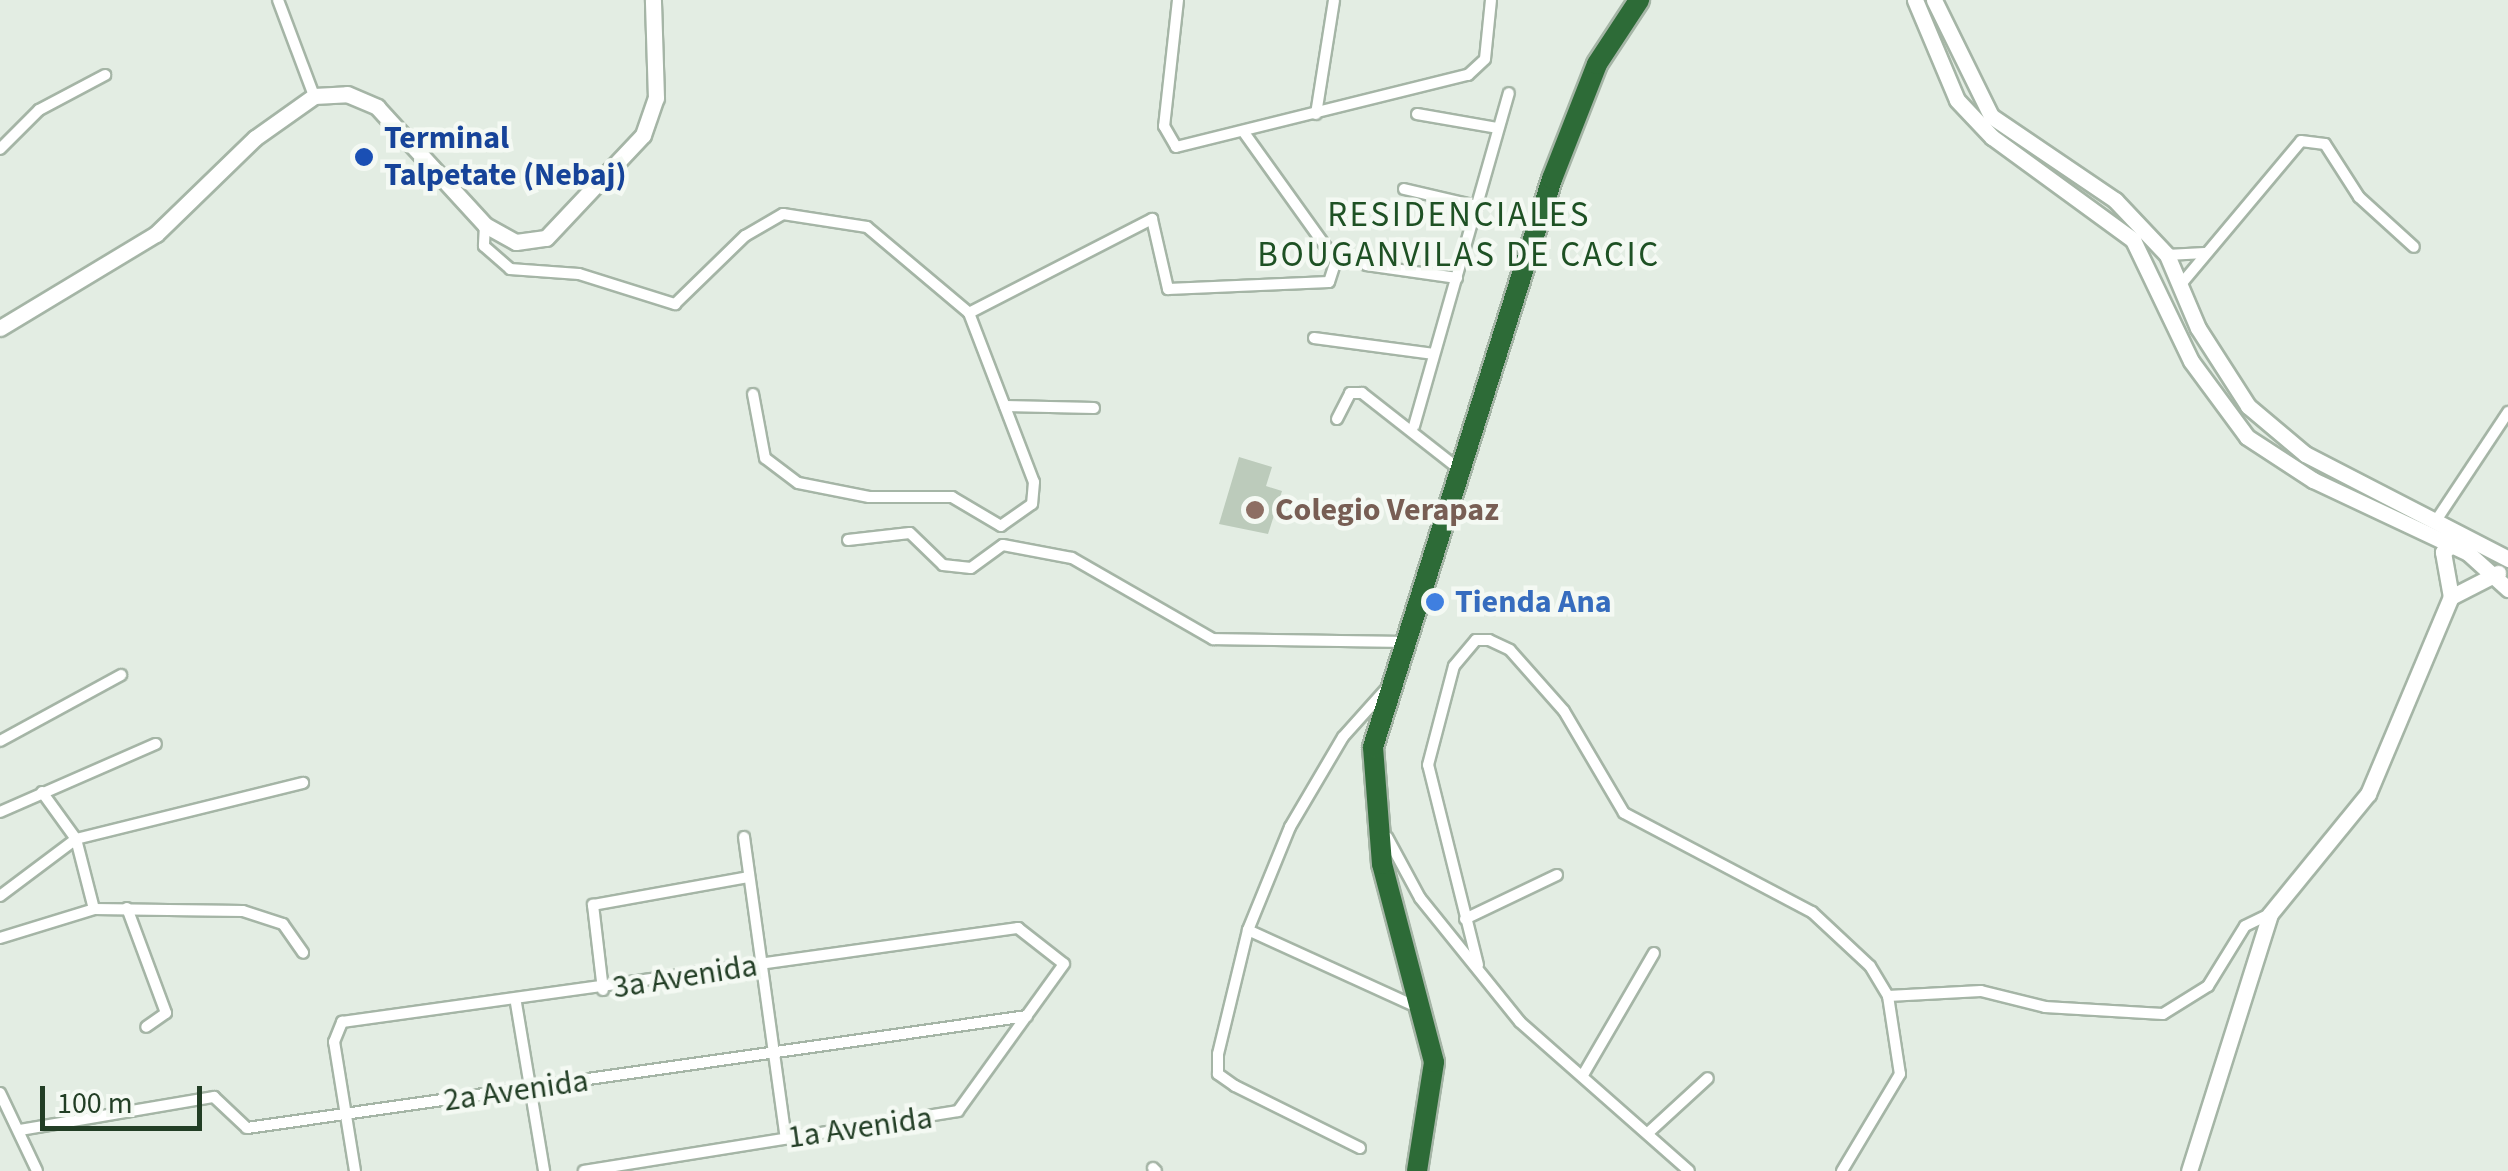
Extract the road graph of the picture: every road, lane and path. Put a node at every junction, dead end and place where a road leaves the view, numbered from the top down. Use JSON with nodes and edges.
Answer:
{"nodes":[{"id":1,"x":278,"y":0,"type":"edge"},
{"id":2,"x":653,"y":0,"type":"edge"},
{"id":3,"x":1178,"y":0,"type":"edge"},
{"id":4,"x":1334,"y":0,"type":"edge"},
{"id":5,"x":1490,"y":0,"type":"edge"},
{"id":6,"x":1915,"y":0,"type":"edge"},
{"id":7,"x":1934,"y":0,"type":"edge"},
{"id":8,"x":1637,"y":2,"type":"edge"},
{"id":9,"x":105,"y":75,"type":"dead end"},
{"id":10,"x":1509,"y":93,"type":"dead end"},
{"id":11,"x":314,"y":96,"type":"junction"},
{"id":12,"x":1316,"y":114,"type":"junction"},
{"id":13,"x":1417,"y":114,"type":"dead end"},
{"id":14,"x":1497,"y":128,"type":"junction"},
{"id":15,"x":1243,"y":131,"type":"junction"},
{"id":16,"x":0,"y":149,"type":"edge"},
{"id":17,"x":1404,"y":189,"type":"dead end"},
{"id":18,"x":1477,"y":206,"type":"junction"},
{"id":19,"x":484,"y":224,"type":"junction"},
{"id":20,"x":2414,"y":247,"type":"dead end"},
{"id":21,"x":2204,"y":253,"type":"junction"},
{"id":22,"x":2167,"y":255,"type":"junction"},
{"id":23,"x":1366,"y":265,"type":"dead end"},
{"id":24,"x":1457,"y":278,"type":"junction"},
{"id":25,"x":2182,"y":282,"type":"junction"},
{"id":26,"x":970,"y":313,"type":"junction"},
{"id":27,"x":0,"y":328,"type":"edge"},
{"id":28,"x":1314,"y":338,"type":"dead end"},
{"id":29,"x":1434,"y":354,"type":"junction"},
{"id":30,"x":754,"y":394,"type":"dead end"},
{"id":31,"x":1005,"y":406,"type":"junction"},
{"id":32,"x":1094,"y":408,"type":"dead end"},
{"id":33,"x":2508,"y":412,"type":"edge"},
{"id":34,"x":1336,"y":419,"type":"dead end"},
{"id":35,"x":1414,"y":426,"type":"junction"},
{"id":36,"x":1455,"y":466,"type":"junction"},
{"id":37,"x":2438,"y":516,"type":"junction"},
{"id":38,"x":2481,"y":538,"type":"junction"},
{"id":39,"x":848,"y":540,"type":"dead end"},
{"id":40,"x":2446,"y":543,"type":"junction"},
{"id":41,"x":2504,"y":554,"type":"edge"},
{"id":42,"x":2503,"y":583,"type":"edge"},
{"id":43,"x":2451,"y":597,"type":"junction"},
{"id":44,"x":1401,"y":642,"type":"junction"},
{"id":45,"x":121,"y":675,"type":"dead end"},
{"id":46,"x":1387,"y":688,"type":"junction"},
{"id":47,"x":0,"y":740,"type":"edge"},
{"id":48,"x":156,"y":744,"type":"dead end"},
{"id":49,"x":302,"y":783,"type":"dead end"},
{"id":50,"x":42,"y":792,"type":"junction"},
{"id":51,"x":1376,"y":808,"type":"junction"},
{"id":52,"x":0,"y":812,"type":"edge"},
{"id":53,"x":744,"y":837,"type":"dead end"},
{"id":54,"x":76,"y":839,"type":"junction"},
{"id":55,"x":1557,"y":875,"type":"dead end"},
{"id":56,"x":748,"y":877,"type":"junction"},
{"id":57,"x":0,"y":896,"type":"edge"},
{"id":58,"x":127,"y":908,"type":"junction"},
{"id":59,"x":94,"y":909,"type":"junction"},
{"id":60,"x":2270,"y":914,"type":"junction"},
{"id":61,"x":1465,"y":919,"type":"junction"},
{"id":62,"x":1248,"y":930,"type":"junction"},
{"id":63,"x":0,"y":938,"type":"edge"},
{"id":64,"x":303,"y":953,"type":"dead end"},
{"id":65,"x":1654,"y":953,"type":"dead end"},
{"id":66,"x":1478,"y":965,"type":"junction"},
{"id":67,"x":760,"y":966,"type":"junction"},
{"id":68,"x":603,"y":990,"type":"junction"},
{"id":69,"x":1888,"y":996,"type":"junction"},
{"id":70,"x":516,"y":1002,"type":"junction"},
{"id":71,"x":1428,"y":1011,"type":"junction"},
{"id":72,"x":1027,"y":1016,"type":"junction"},
{"id":73,"x":146,"y":1027,"type":"dead end"},
{"id":74,"x":776,"y":1052,"type":"junction"},
{"id":75,"x":1582,"y":1075,"type":"junction"},
{"id":76,"x":1708,"y":1078,"type":"dead end"},
{"id":77,"x":531,"y":1089,"type":"junction"},
{"id":78,"x":0,"y":1093,"type":"edge"},
{"id":79,"x":345,"y":1115,"type":"junction"},
{"id":80,"x":20,"y":1130,"type":"junction"},
{"id":81,"x":1648,"y":1133,"type":"junction"},
{"id":82,"x":786,"y":1138,"type":"junction"},
{"id":83,"x":1360,"y":1148,"type":"dead end"},
{"id":84,"x":1685,"y":1170,"type":"edge"},
{"id":85,"x":37,"y":1171,"type":"edge"},
{"id":86,"x":355,"y":1171,"type":"edge"},
{"id":87,"x":544,"y":1171,"type":"edge"},
{"id":88,"x":584,"y":1171,"type":"edge"},
{"id":89,"x":1416,"y":1171,"type":"edge"},
{"id":90,"x":1842,"y":1171,"type":"edge"},
{"id":91,"x":2190,"y":1171,"type":"edge"}],
"edges":[{"from":1,"to":11,"type":"street"},
{"from":2,"to":19,"type":"street"},
{"from":3,"to":15,"type":"street"},
{"from":4,"to":12,"type":"street"},
{"from":5,"to":12,"type":"street"},
{"from":6,"to":40,"type":"street"},
{"from":7,"to":22,"type":"street"},
{"from":8,"to":36,"type":"highway"},
{"from":9,"to":16,"type":"street"},
{"from":10,"to":14,"type":"street"},
{"from":11,"to":19,"type":"street"},
{"from":11,"to":27,"type":"street"},
{"from":12,"to":15,"type":"street"},
{"from":13,"to":14,"type":"street"},
{"from":14,"to":18,"type":"street"},
{"from":15,"to":26,"type":"street"},
{"from":17,"to":18,"type":"street"},
{"from":18,"to":24,"type":"street"},
{"from":19,"to":26,"type":"street"},
{"from":20,"to":21,"type":"street"},
{"from":21,"to":22,"type":"street"},
{"from":21,"to":25,"type":"street"},
{"from":22,"to":25,"type":"street"},
{"from":23,"to":24,"type":"street"},
{"from":24,"to":29,"type":"street"},
{"from":25,"to":37,"type":"street"},
{"from":26,"to":31,"type":"street"},
{"from":28,"to":29,"type":"street"},
{"from":29,"to":35,"type":"street"},
{"from":30,"to":31,"type":"street"},
{"from":31,"to":32,"type":"street"},
{"from":33,"to":37,"type":"street"},
{"from":34,"to":35,"type":"street"},
{"from":35,"to":36,"type":"street"},
{"from":36,"to":44,"type":"highway"},
{"from":37,"to":38,"type":"street"},
{"from":38,"to":40,"type":"street"},
{"from":38,"to":41,"type":"street"},
{"from":39,"to":44,"type":"street"},
{"from":40,"to":42,"type":"street"},
{"from":40,"to":43,"type":"street"},
{"from":41,"to":42,"type":"street"},
{"from":42,"to":43,"type":"street"},
{"from":43,"to":60,"type":"street"},
{"from":44,"to":46,"type":"highway"},
{"from":45,"to":47,"type":"street"},
{"from":46,"to":51,"type":"highway"},
{"from":46,"to":62,"type":"street"},
{"from":48,"to":50,"type":"street"},
{"from":49,"to":54,"type":"street"},
{"from":50,"to":52,"type":"street"},
{"from":50,"to":54,"type":"street"},
{"from":51,"to":66,"type":"street"},
{"from":51,"to":71,"type":"highway"},
{"from":53,"to":56,"type":"street"},
{"from":54,"to":57,"type":"street"},
{"from":54,"to":59,"type":"street"},
{"from":55,"to":61,"type":"street"},
{"from":56,"to":67,"type":"street"},
{"from":56,"to":68,"type":"street"},
{"from":58,"to":59,"type":"street"},
{"from":58,"to":64,"type":"street"},
{"from":58,"to":73,"type":"street"},
{"from":59,"to":63,"type":"street"},
{"from":60,"to":69,"type":"street"},
{"from":60,"to":91,"type":"street"},
{"from":61,"to":66,"type":"street"},
{"from":61,"to":69,"type":"street"},
{"from":62,"to":71,"type":"street"},
{"from":62,"to":83,"type":"street"},
{"from":65,"to":75,"type":"street"},
{"from":66,"to":75,"type":"street"},
{"from":67,"to":68,"type":"street","name":"3a Avenida"},
{"from":67,"to":72,"type":"street","name":"3a Avenida"},
{"from":67,"to":74,"type":"street"},
{"from":68,"to":70,"type":"street","name":"3a Avenida"},
{"from":69,"to":90,"type":"street"},
{"from":70,"to":77,"type":"street"},
{"from":70,"to":79,"type":"street","name":"3a Avenida"},
{"from":71,"to":89,"type":"highway"},
{"from":72,"to":74,"type":"street","name":"2a Avenida"},
{"from":72,"to":82,"type":"street","name":"1a Avenida"},
{"from":74,"to":77,"type":"street","name":"2a Avenida"},
{"from":74,"to":82,"type":"street"},
{"from":75,"to":81,"type":"street"},
{"from":76,"to":81,"type":"street"},
{"from":77,"to":79,"type":"street","name":"2a Avenida"},
{"from":77,"to":87,"type":"street"},
{"from":78,"to":80,"type":"street"},
{"from":79,"to":80,"type":"street","name":"2a Avenida"},
{"from":79,"to":86,"type":"street"},
{"from":80,"to":85,"type":"street"},
{"from":81,"to":84,"type":"street"},
{"from":82,"to":88,"type":"street","name":"1a Avenida"}]}
